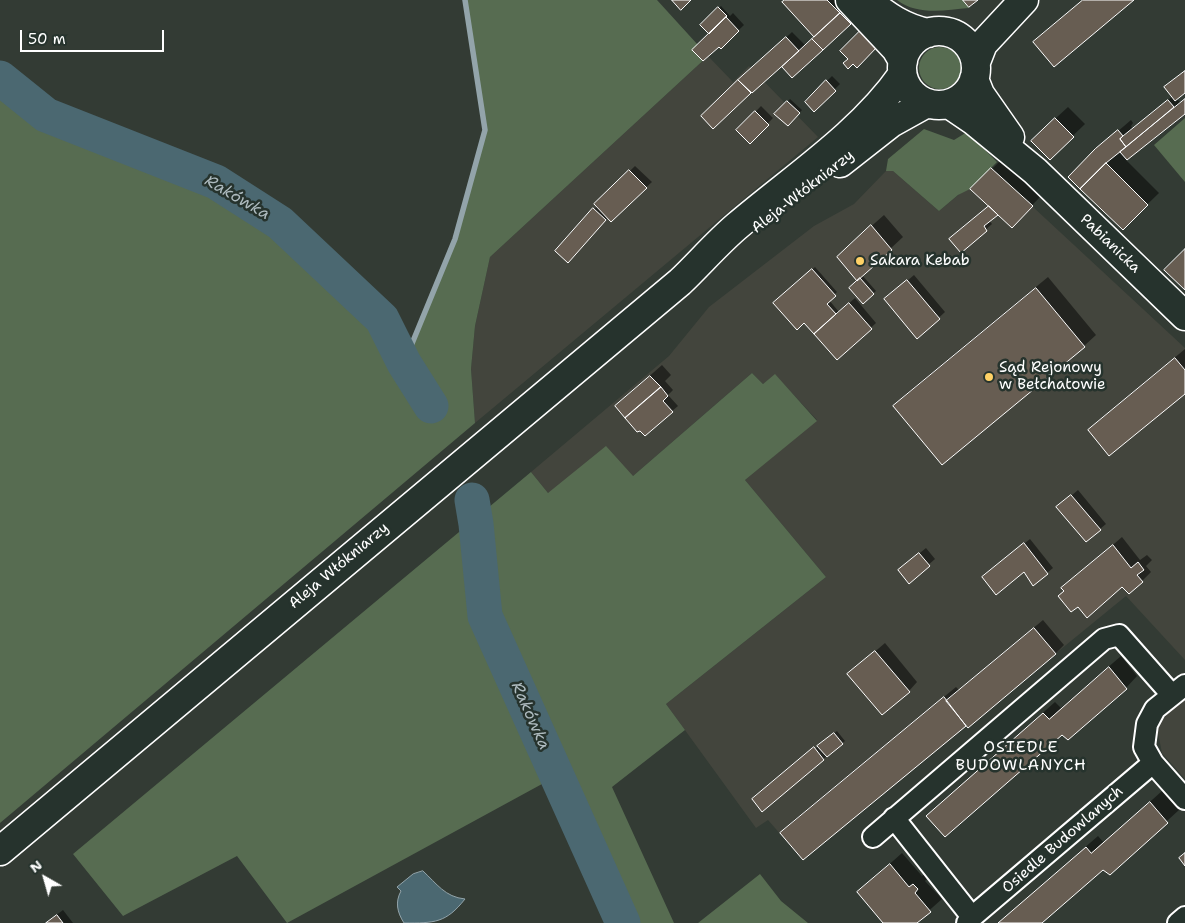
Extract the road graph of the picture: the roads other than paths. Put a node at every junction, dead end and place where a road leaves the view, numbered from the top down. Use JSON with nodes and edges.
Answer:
{"nodes":[{"id":1,"x":850,"y":0,"type":"edge"},
{"id":2,"x":867,"y":0,"type":"edge"},
{"id":3,"x":1012,"y":0,"type":"edge"},
{"id":4,"x":1024,"y":0,"type":"edge"},
{"id":5,"x":939,"y":33,"type":"junction"},
{"id":6,"x":902,"y":68,"type":"junction"},
{"id":7,"x":975,"y":70,"type":"junction"},
{"id":8,"x":938,"y":103,"type":"junction"},
{"id":9,"x":1035,"y":171,"type":"junction"},
{"id":10,"x":680,"y":282,"type":"junction"},
{"id":11,"x":1185,"y":316,"type":"edge"},
{"id":12,"x":1178,"y":690,"type":"edge"},
{"id":13,"x":1153,"y":763,"type":"junction"},
{"id":14,"x":1185,"y":799,"type":"edge"},
{"id":15,"x":894,"y":818,"type":"junction"},
{"id":16,"x":873,"y":837,"type":"dead end"},
{"id":17,"x":0,"y":851,"type":"edge"},
{"id":18,"x":1185,"y":917,"type":"edge"},
{"id":19,"x":970,"y":920,"type":"edge"},
{"id":20,"x":1178,"y":923,"type":"edge"}],
"edges":[{"from":1,"to":6,"type":"main road"},
{"from":2,"to":5,"type":"main road"},
{"from":3,"to":5,"type":"main road"},
{"from":4,"to":7,"type":"main road"},
{"from":5,"to":6,"type":"main road"},
{"from":5,"to":7,"type":"main road"},
{"from":6,"to":8,"type":"main road"},
{"from":6,"to":10,"type":"main road","name":"Aleja Włókniarzy"},
{"from":7,"to":8,"type":"main road"},
{"from":7,"to":9,"type":"main road","name":"Pabianicka"},
{"from":8,"to":9,"type":"main road","name":"Pabianicka"},
{"from":8,"to":10,"type":"main road","name":"Aleja Włókniarzy"},
{"from":9,"to":11,"type":"main road","name":"Pabianicka"},
{"from":10,"to":17,"type":"main road","name":"Aleja Włókniarzy"},
{"from":12,"to":13,"type":"street"},
{"from":12,"to":15,"type":"street"},
{"from":13,"to":14,"type":"street"},
{"from":13,"to":19,"type":"street","name":"Osiedle Budowlanych"},
{"from":15,"to":16,"type":"street"},
{"from":15,"to":19,"type":"street","name":"Osiedle Budowlanych"},
{"from":18,"to":20,"type":"street"}]}
